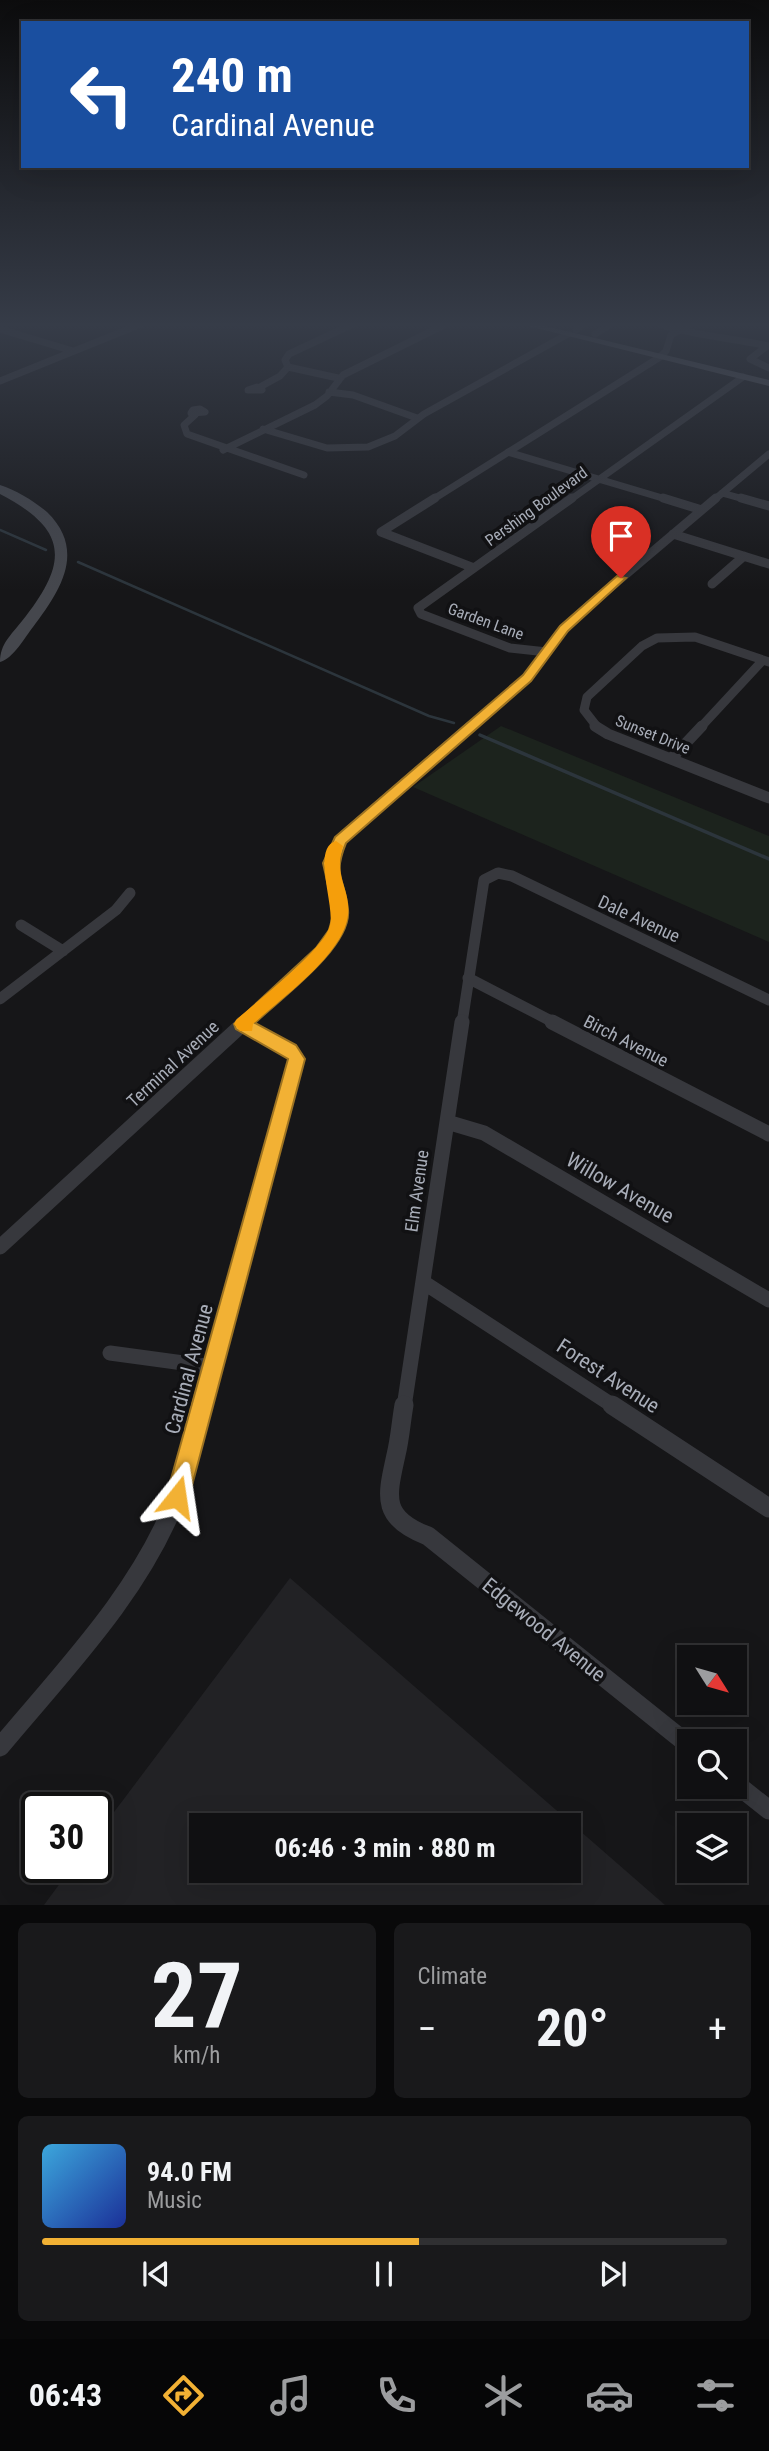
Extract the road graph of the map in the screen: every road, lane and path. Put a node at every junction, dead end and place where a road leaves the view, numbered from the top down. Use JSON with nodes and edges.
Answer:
{"nodes":[{"id":1,"x":298,"y":413,"type":"edge"},
{"id":2,"x":403,"y":413,"type":"edge"},
{"id":3,"x":426,"y":413,"type":"edge"},
{"id":4,"x":571,"y":413,"type":"edge"},
{"id":5,"x":692,"y":413,"type":"edge"},
{"id":6,"x":195,"y":415,"type":"dead end"},
{"id":7,"x":417,"y":418,"type":"junction"},
{"id":8,"x":263,"y":429,"type":"junction"},
{"id":9,"x":223,"y":450,"type":"junction"},
{"id":10,"x":508,"y":452,"type":"junction"},
{"id":11,"x":767,"y":458,"type":"edge"},
{"id":12,"x":304,"y":475,"type":"dead end"},
{"id":13,"x":599,"y":479,"type":"junction"},
{"id":14,"x":0,"y":489,"type":"edge"},
{"id":15,"x":722,"y":493,"type":"junction"},
{"id":16,"x":769,"y":506,"type":"edge"},
{"id":17,"x":702,"y":510,"type":"junction"},
{"id":18,"x":673,"y":534,"type":"junction"},
{"id":19,"x":744,"y":556,"type":"junction"},
{"id":20,"x":769,"y":564,"type":"edge"},
{"id":21,"x":474,"y":568,"type":"junction"},
{"id":22,"x":712,"y":584,"type":"dead end"},
{"id":23,"x":418,"y":611,"type":"joint"},
{"id":24,"x":547,"y":652,"type":"junction"},
{"id":25,"x":0,"y":658,"type":"edge"},
{"id":26,"x":766,"y":661,"type":"edge"},
{"id":27,"x":671,"y":759,"type":"junction"},
{"id":28,"x":769,"y":797,"type":"edge"},
{"id":29,"x":494,"y":874,"type":"joint"},
{"id":30,"x":130,"y":893,"type":"dead end"},
{"id":31,"x":21,"y":925,"type":"dead end"},
{"id":32,"x":64,"y":951,"type":"junction"},
{"id":33,"x":468,"y":978,"type":"junction"},
{"id":34,"x":0,"y":999,"type":"edge"},
{"id":35,"x":769,"y":1000,"type":"edge"},
{"id":36,"x":242,"y":1024,"type":"junction"},
{"id":37,"x":447,"y":1122,"type":"junction"},
{"id":38,"x":769,"y":1134,"type":"edge"},
{"id":39,"x":0,"y":1247,"type":"edge"},
{"id":40,"x":423,"y":1282,"type":"junction"},
{"id":41,"x":769,"y":1300,"type":"edge"},
{"id":42,"x":110,"y":1353,"type":"dead end"},
{"id":43,"x":213,"y":1367,"type":"junction"},
{"id":44,"x":769,"y":1508,"type":"edge"},
{"id":45,"x":397,"y":1517,"type":"joint"},
{"id":46,"x":677,"y":1736,"type":"edge"},
{"id":47,"x":0,"y":1747,"type":"edge"},
{"id":48,"x":747,"y":1793,"type":"edge"},
{"id":49,"x":769,"y":1810,"type":"edge"}],
"edges":[{"from":1,"to":8,"type":"street"},
{"from":2,"to":7,"type":"street"},
{"from":3,"to":7,"type":"street"},
{"from":4,"to":10,"type":"street"},
{"from":5,"to":13,"type":"street","name":"Pershing Boulevard"},
{"from":6,"to":9,"type":"street"},
{"from":7,"to":8,"type":"street"},
{"from":8,"to":9,"type":"street"},
{"from":9,"to":12,"type":"street"},
{"from":10,"to":13,"type":"street"},
{"from":10,"to":21,"type":"street"},
{"from":11,"to":15,"type":"street"},
{"from":13,"to":17,"type":"street"},
{"from":13,"to":21,"type":"street","name":"Pershing Boulevard"},
{"from":14,"to":25,"type":"main road"},
{"from":15,"to":16,"type":"street"},
{"from":15,"to":17,"type":"street"},
{"from":17,"to":18,"type":"street"},
{"from":18,"to":19,"type":"street"},
{"from":18,"to":24,"type":"street"},
{"from":19,"to":20,"type":"street"},
{"from":19,"to":22,"type":"street"},
{"from":21,"to":23,"type":"street","name":"Pershing Boulevard"},
{"from":23,"to":24,"type":"street","name":"Garden Lane"},
{"from":24,"to":36,"type":"street","name":"Terminal Avenue"},
{"from":26,"to":27,"type":"street"},
{"from":26,"to":27,"type":"street","name":"Sunset Drive"},
{"from":27,"to":28,"type":"street","name":"Sunset Drive"},
{"from":29,"to":33,"type":"street","name":"Elm Avenue"},
{"from":29,"to":35,"type":"street","name":"Dale Avenue"},
{"from":30,"to":32,"type":"street"},
{"from":31,"to":32,"type":"street"},
{"from":32,"to":34,"type":"street"},
{"from":33,"to":37,"type":"street","name":"Elm Avenue"},
{"from":33,"to":38,"type":"street","name":"Birch Avenue"},
{"from":36,"to":39,"type":"street","name":"Terminal Avenue"},
{"from":36,"to":43,"type":"street","name":"Cardinal Avenue"},
{"from":37,"to":40,"type":"street","name":"Elm Avenue"},
{"from":37,"to":41,"type":"street","name":"Willow Avenue"},
{"from":40,"to":44,"type":"street","name":"Forest Avenue"},
{"from":40,"to":45,"type":"street","name":"Elm Avenue"},
{"from":42,"to":43,"type":"street"},
{"from":43,"to":47,"type":"street","name":"Cardinal Avenue"},
{"from":45,"to":46,"type":"street","name":"Edgewood Avenue"},
{"from":48,"to":49,"type":"street"}]}
